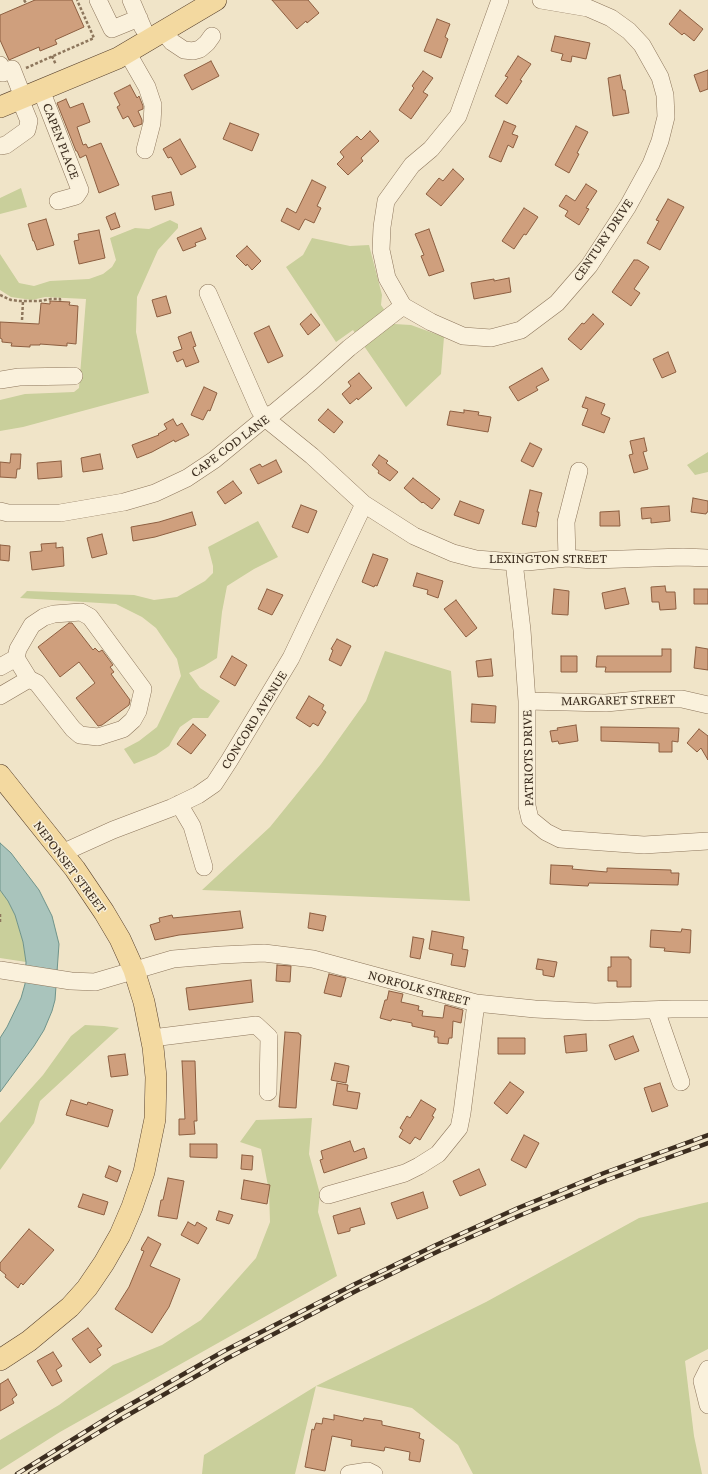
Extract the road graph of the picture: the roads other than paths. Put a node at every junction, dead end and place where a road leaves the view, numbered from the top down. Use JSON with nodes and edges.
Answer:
{"nodes":[{"id":1,"x":98,"y":0,"type":"edge"},
{"id":2,"x":131,"y":0,"type":"edge"},
{"id":3,"x":216,"y":0,"type":"edge"},
{"id":4,"x":500,"y":0,"type":"edge"},
{"id":5,"x":541,"y":0,"type":"edge"},
{"id":6,"x":139,"y":18,"type":"junction"},
{"id":7,"x":156,"y":35,"type":"junction"},
{"id":8,"x":212,"y":36,"type":"dead end"},
{"id":9,"x":127,"y":52,"type":"junction"},
{"id":10,"x":0,"y":65,"type":"edge"},
{"id":11,"x":28,"y":96,"type":"junction"},
{"id":12,"x":0,"y":107,"type":"edge"},
{"id":13,"x":0,"y":146,"type":"edge"},
{"id":14,"x":145,"y":150,"type":"dead end"},
{"id":15,"x":58,"y":201,"type":"dead end"},
{"id":16,"x":208,"y":293,"type":"dead end"},
{"id":17,"x":403,"y":306,"type":"junction"},
{"id":18,"x":0,"y":372,"type":"edge"},
{"id":19,"x":74,"y":376,"type":"dead end"},
{"id":20,"x":19,"y":377,"type":"junction"},
{"id":21,"x":0,"y":380,"type":"edge"},
{"id":22,"x":266,"y":418,"type":"junction"},
{"id":23,"x":579,"y":471,"type":"dead end"},
{"id":24,"x":364,"y":504,"type":"junction"},
{"id":25,"x":0,"y":512,"type":"edge"},
{"id":26,"x":567,"y":558,"type":"junction"},
{"id":27,"x":708,"y":558,"type":"edge"},
{"id":28,"x":514,"y":562,"type":"junction"},
{"id":29,"x":16,"y":658,"type":"junction"},
{"id":30,"x":0,"y":667,"type":"edge"},
{"id":31,"x":29,"y":679,"type":"junction"},
{"id":32,"x":0,"y":696,"type":"edge"},
{"id":33,"x":526,"y":701,"type":"junction"},
{"id":34,"x":708,"y":705,"type":"edge"},
{"id":35,"x":0,"y":775,"type":"edge"},
{"id":36,"x":179,"y":804,"type":"junction"},
{"id":37,"x":708,"y":841,"type":"edge"},
{"id":38,"x":62,"y":853,"type":"junction"},
{"id":39,"x":204,"y":868,"type":"dead end"},
{"id":40,"x":134,"y":970,"type":"junction"},
{"id":41,"x":7,"y":971,"type":"edge"},
{"id":42,"x":476,"y":1003,"type":"junction"},
{"id":43,"x":708,"y":1009,"type":"edge"},
{"id":44,"x":656,"y":1010,"type":"junction"},
{"id":45,"x":152,"y":1038,"type":"junction"},
{"id":46,"x":682,"y":1082,"type":"dead end"},
{"id":47,"x":268,"y":1092,"type":"dead end"},
{"id":48,"x":328,"y":1195,"type":"dead end"},
{"id":49,"x":0,"y":1360,"type":"edge"},
{"id":50,"x":708,"y":1369,"type":"edge"},
{"id":51,"x":708,"y":1405,"type":"edge"},
{"id":52,"x":349,"y":1474,"type":"edge"},
{"id":53,"x":374,"y":1474,"type":"edge"}],
"edges":[{"from":1,"to":6,"type":"street"},
{"from":2,"to":6,"type":"street"},
{"from":3,"to":7,"type":"main road"},
{"from":4,"to":17,"type":"street"},
{"from":5,"to":17,"type":"street","name":"CENTURY DRIVE"},
{"from":6,"to":7,"type":"street"},
{"from":7,"to":8,"type":"street"},
{"from":7,"to":9,"type":"main road"},
{"from":9,"to":11,"type":"main road"},
{"from":9,"to":14,"type":"street"},
{"from":10,"to":11,"type":"street"},
{"from":11,"to":12,"type":"main road"},
{"from":11,"to":13,"type":"street"},
{"from":11,"to":15,"type":"street","name":"CAPEN PLACE"},
{"from":16,"to":22,"type":"street","name":"LEXINGTON STREET"},
{"from":17,"to":22,"type":"street","name":"CAPE COD LANE"},
{"from":18,"to":20,"type":"street"},
{"from":19,"to":20,"type":"street"},
{"from":20,"to":21,"type":"street"},
{"from":22,"to":24,"type":"street","name":"LEXINGTON STREET"},
{"from":22,"to":25,"type":"street","name":"CAPE COD LANE"},
{"from":23,"to":26,"type":"street"},
{"from":24,"to":28,"type":"street","name":"LEXINGTON STREET"},
{"from":24,"to":36,"type":"street","name":"CONCORD AVENUE"},
{"from":26,"to":27,"type":"street","name":"LEXINGTON STREET"},
{"from":26,"to":28,"type":"street","name":"LEXINGTON STREET"},
{"from":28,"to":33,"type":"street","name":"PATRIOTS DRIVE"},
{"from":29,"to":30,"type":"street"},
{"from":29,"to":31,"type":"street"},
{"from":29,"to":31,"type":"street"},
{"from":31,"to":32,"type":"street"},
{"from":33,"to":34,"type":"street","name":"MARGARET STREET"},
{"from":33,"to":37,"type":"street","name":"PATRIOTS DRIVE"},
{"from":35,"to":38,"type":"main road","name":"NEPONSET STREET"},
{"from":36,"to":38,"type":"street","name":"CONCORD AVENUE"},
{"from":36,"to":39,"type":"street"},
{"from":38,"to":40,"type":"main road","name":"NEPONSET STREET"},
{"from":40,"to":41,"type":"street","name":"NORFOLK STREET"},
{"from":40,"to":42,"type":"street","name":"NORFOLK STREET"},
{"from":40,"to":45,"type":"main road","name":"NEPONSET STREET"},
{"from":42,"to":44,"type":"street","name":"NORFOLK STREET"},
{"from":42,"to":48,"type":"street"},
{"from":43,"to":44,"type":"street","name":"NORFOLK STREET"},
{"from":44,"to":46,"type":"street"},
{"from":45,"to":47,"type":"street"},
{"from":45,"to":49,"type":"main road","name":"NEPONSET STREET"},
{"from":50,"to":51,"type":"street"},
{"from":52,"to":53,"type":"street"}]}
